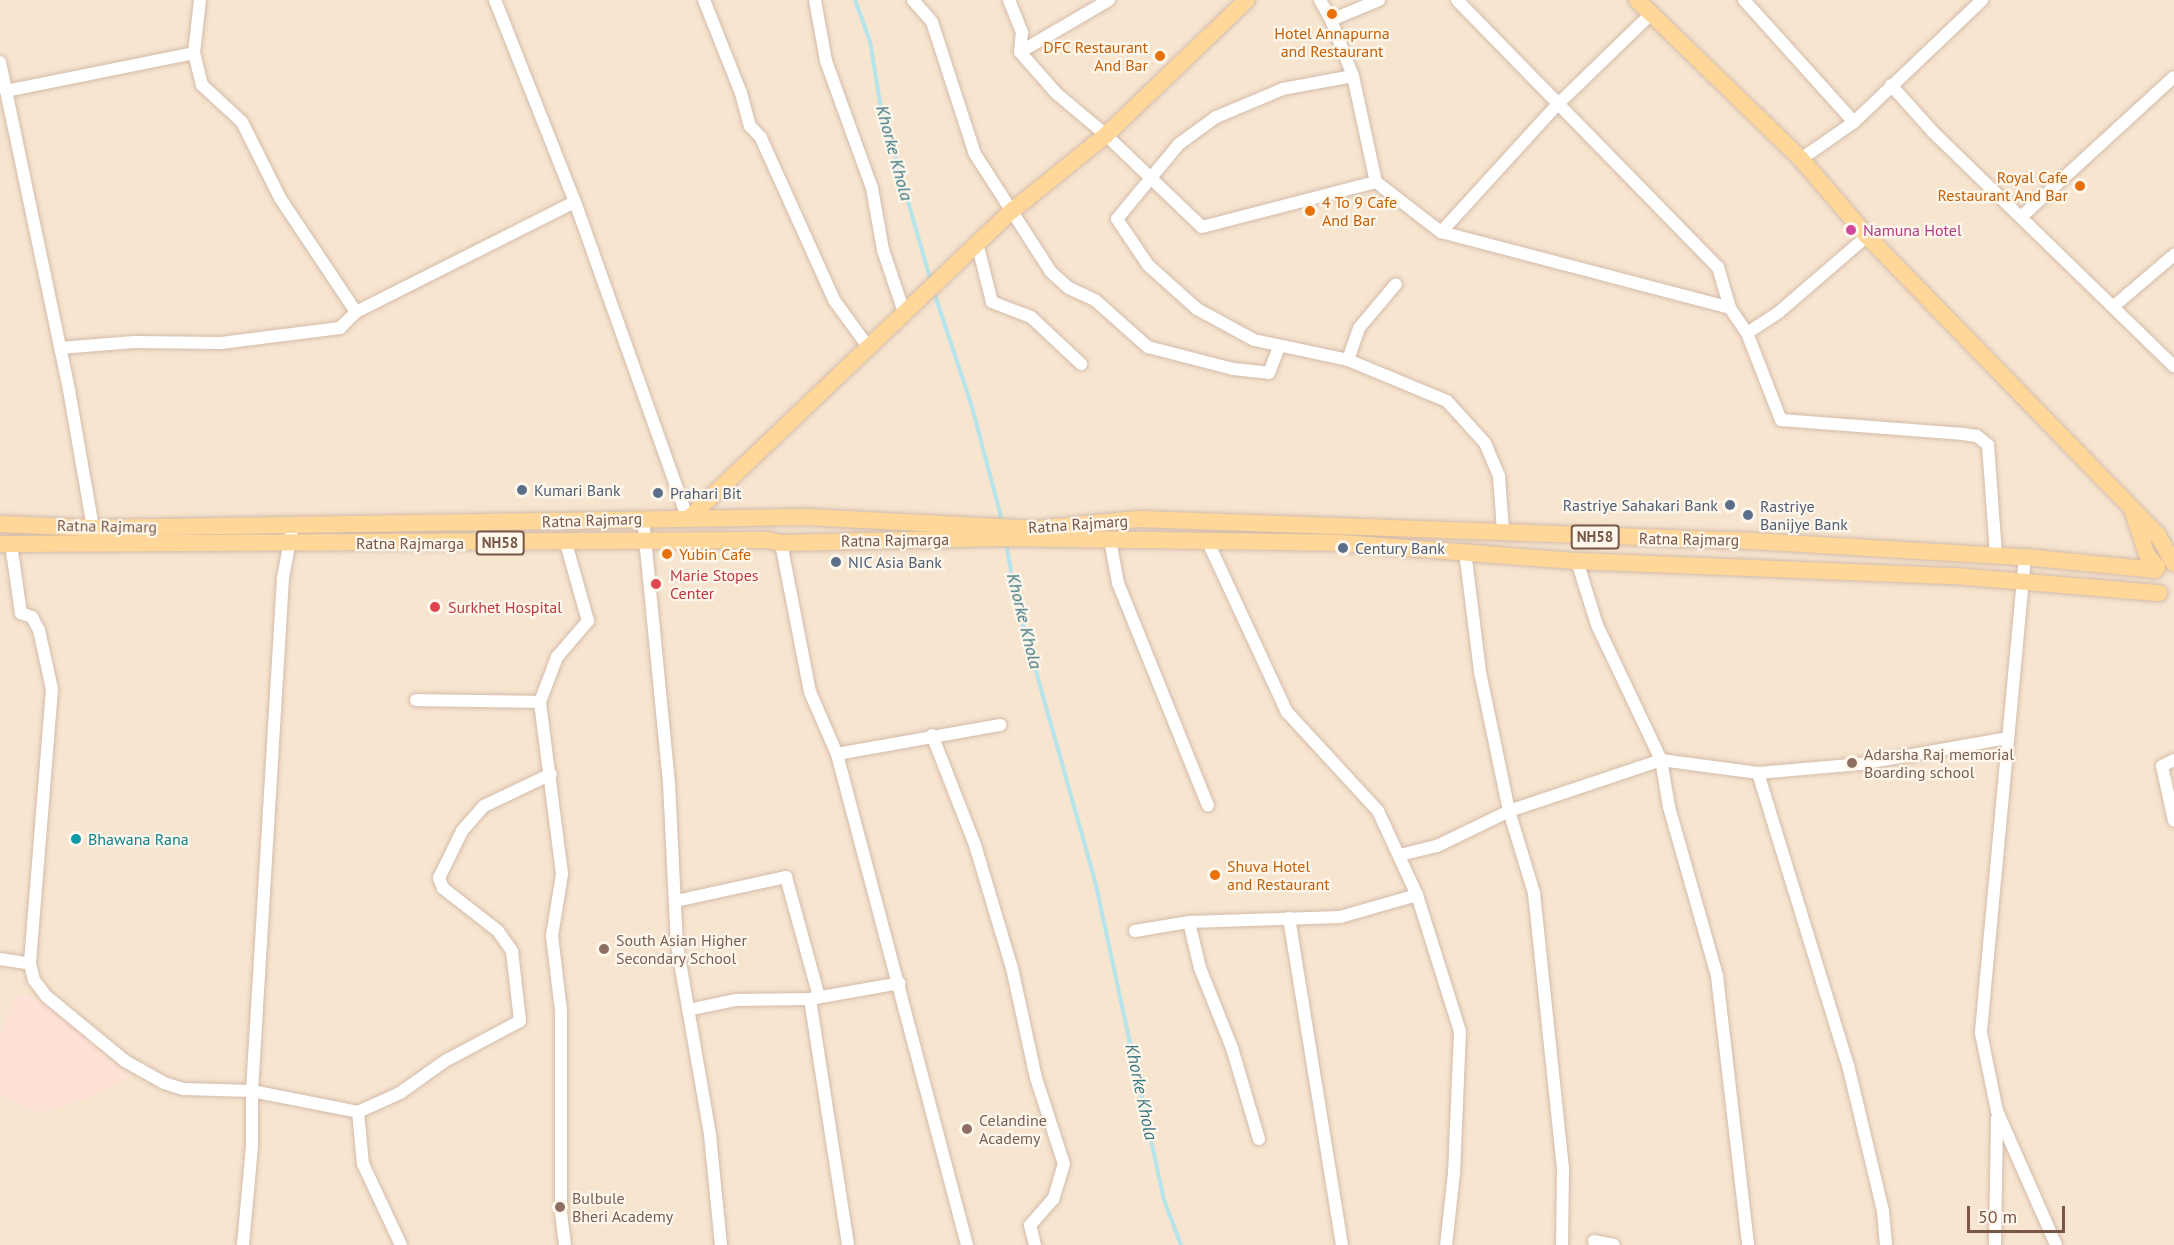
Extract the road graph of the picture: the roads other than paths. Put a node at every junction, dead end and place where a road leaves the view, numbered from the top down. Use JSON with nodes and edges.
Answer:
{"nodes":[{"id":1,"x":200,"y":0,"type":"edge"},
{"id":2,"x":495,"y":0,"type":"edge"},
{"id":3,"x":704,"y":0,"type":"edge"},
{"id":4,"x":815,"y":0,"type":"edge"},
{"id":5,"x":913,"y":0,"type":"edge"},
{"id":6,"x":1009,"y":0,"type":"edge"},
{"id":7,"x":1109,"y":0,"type":"edge"},
{"id":8,"x":1247,"y":0,"type":"edge"},
{"id":9,"x":1320,"y":0,"type":"edge"},
{"id":10,"x":1379,"y":0,"type":"edge"},
{"id":11,"x":1457,"y":0,"type":"edge"},
{"id":12,"x":1637,"y":0,"type":"edge"},
{"id":13,"x":1744,"y":0,"type":"edge"},
{"id":14,"x":1982,"y":0,"type":"edge"},
{"id":15,"x":1652,"y":15,"type":"junction"},
{"id":16,"x":1331,"y":20,"type":"junction"},
{"id":17,"x":1020,"y":52,"type":"junction"},
{"id":18,"x":194,"y":53,"type":"junction"},
{"id":19,"x":0,"y":63,"type":"edge"},
{"id":20,"x":1353,"y":76,"type":"junction"},
{"id":21,"x":2174,"y":76,"type":"edge"},
{"id":22,"x":1891,"y":85,"type":"junction"},
{"id":23,"x":6,"y":91,"type":"junction"},
{"id":24,"x":1557,"y":105,"type":"junction"},
{"id":25,"x":1854,"y":122,"type":"junction"},
{"id":26,"x":1106,"y":135,"type":"junction"},
{"id":27,"x":1801,"y":159,"type":"junction"},
{"id":28,"x":1148,"y":177,"type":"junction"},
{"id":29,"x":1376,"y":182,"type":"junction"},
{"id":30,"x":575,"y":202,"type":"junction"},
{"id":31,"x":1013,"y":210,"type":"junction"},
{"id":32,"x":2021,"y":217,"type":"junction"},
{"id":33,"x":1441,"y":232,"type":"junction"},
{"id":34,"x":1867,"y":236,"type":"junction"},
{"id":35,"x":977,"y":243,"type":"junction"},
{"id":36,"x":2174,"y":255,"type":"edge"},
{"id":37,"x":1396,"y":284,"type":"dead end"},
{"id":38,"x":2114,"y":306,"type":"junction"},
{"id":39,"x":1730,"y":308,"type":"junction"},
{"id":40,"x":356,"y":312,"type":"junction"},
{"id":41,"x":904,"y":312,"type":"junction"},
{"id":42,"x":1747,"y":333,"type":"junction"},
{"id":43,"x":1279,"y":347,"type":"junction"},
{"id":44,"x":60,"y":348,"type":"junction"},
{"id":45,"x":869,"y":348,"type":"junction"},
{"id":46,"x":1348,"y":360,"type":"junction"},
{"id":47,"x":1081,"y":364,"type":"dead end"},
{"id":48,"x":2174,"y":366,"type":"edge"},
{"id":49,"x":2131,"y":505,"type":"junction"},
{"id":50,"x":727,"y":517,"type":"junction"},
{"id":51,"x":643,"y":518,"type":"junction"},
{"id":52,"x":688,"y":519,"type":"junction"},
{"id":53,"x":28,"y":523,"type":"junction"},
{"id":54,"x":0,"y":524,"type":"edge"},
{"id":55,"x":293,"y":524,"type":"junction"},
{"id":56,"x":93,"y":528,"type":"junction"},
{"id":57,"x":996,"y":531,"type":"junction"},
{"id":58,"x":1503,"y":531,"type":"junction"},
{"id":59,"x":1040,"y":534,"type":"junction"},
{"id":60,"x":645,"y":540,"type":"junction"},
{"id":61,"x":730,"y":540,"type":"junction"},
{"id":62,"x":1110,"y":540,"type":"junction"},
{"id":63,"x":1207,"y":540,"type":"junction"},
{"id":64,"x":566,"y":543,"type":"junction"},
{"id":65,"x":781,"y":543,"type":"junction"},
{"id":66,"x":5,"y":544,"type":"edge"},
{"id":67,"x":30,"y":544,"type":"junction"},
{"id":68,"x":290,"y":544,"type":"junction"},
{"id":69,"x":1465,"y":552,"type":"junction"},
{"id":70,"x":1996,"y":555,"type":"junction"},
{"id":71,"x":2025,"y":558,"type":"junction"},
{"id":72,"x":1577,"y":561,"type":"junction"},
{"id":73,"x":2174,"y":563,"type":"edge"},
{"id":74,"x":2156,"y":569,"type":"junction"},
{"id":75,"x":2022,"y":583,"type":"junction"},
{"id":76,"x":2167,"y":594,"type":"edge"},
{"id":77,"x":416,"y":700,"type":"dead end"},
{"id":78,"x":540,"y":702,"type":"junction"},
{"id":79,"x":1000,"y":725,"type":"dead end"},
{"id":80,"x":932,"y":735,"type":"junction"},
{"id":81,"x":2007,"y":738,"type":"junction"},
{"id":82,"x":837,"y":754,"type":"junction"},
{"id":83,"x":1661,"y":760,"type":"junction"},
{"id":84,"x":2174,"y":760,"type":"edge"},
{"id":85,"x":1758,"y":773,"type":"junction"},
{"id":86,"x":551,"y":774,"type":"junction"},
{"id":87,"x":1208,"y":806,"type":"dead end"},
{"id":88,"x":1509,"y":810,"type":"junction"},
{"id":89,"x":2174,"y":821,"type":"edge"},
{"id":90,"x":1400,"y":855,"type":"junction"},
{"id":91,"x":1417,"y":895,"type":"junction"},
{"id":92,"x":675,"y":901,"type":"junction"},
{"id":93,"x":1290,"y":918,"type":"junction"},
{"id":94,"x":1189,"y":922,"type":"junction"},
{"id":95,"x":1135,"y":931,"type":"dead end"},
{"id":96,"x":0,"y":959,"type":"edge"},
{"id":97,"x":30,"y":964,"type":"junction"},
{"id":98,"x":900,"y":983,"type":"junction"},
{"id":99,"x":815,"y":998,"type":"junction"},
{"id":100,"x":688,"y":1010,"type":"junction"},
{"id":101,"x":252,"y":1091,"type":"junction"},
{"id":102,"x":1997,"y":1111,"type":"junction"},
{"id":103,"x":358,"y":1112,"type":"junction"},
{"id":104,"x":1259,"y":1139,"type":"dead end"},
{"id":105,"x":1594,"y":1241,"type":"dead end"},
{"id":106,"x":243,"y":1245,"type":"edge"},
{"id":107,"x":401,"y":1245,"type":"edge"},
{"id":108,"x":565,"y":1245,"type":"edge"},
{"id":109,"x":721,"y":1245,"type":"edge"},
{"id":110,"x":848,"y":1245,"type":"edge"},
{"id":111,"x":967,"y":1245,"type":"edge"},
{"id":112,"x":1035,"y":1245,"type":"edge"},
{"id":113,"x":1342,"y":1245,"type":"edge"},
{"id":114,"x":1446,"y":1245,"type":"edge"},
{"id":115,"x":1562,"y":1245,"type":"edge"},
{"id":116,"x":1614,"y":1245,"type":"edge"},
{"id":117,"x":1748,"y":1245,"type":"edge"},
{"id":118,"x":1886,"y":1245,"type":"edge"},
{"id":119,"x":1995,"y":1245,"type":"edge"},
{"id":120,"x":2056,"y":1245,"type":"edge"}],
"edges":[{"from":1,"to":18,"type":"street"},
{"from":2,"to":30,"type":"street"},
{"from":3,"to":45,"type":"street"},
{"from":4,"to":41,"type":"street"},
{"from":5,"to":31,"type":"street"},
{"from":6,"to":17,"type":"street"},
{"from":7,"to":17,"type":"street"},
{"from":8,"to":26,"type":"main road"},
{"from":9,"to":16,"type":"street"},
{"from":10,"to":16,"type":"street"},
{"from":11,"to":24,"type":"street"},
{"from":12,"to":15,"type":"main road"},
{"from":13,"to":25,"type":"street"},
{"from":14,"to":22,"type":"street"},
{"from":15,"to":24,"type":"street"},
{"from":15,"to":27,"type":"main road"},
{"from":16,"to":20,"type":"street"},
{"from":17,"to":26,"type":"street"},
{"from":18,"to":23,"type":"street"},
{"from":18,"to":40,"type":"street"},
{"from":19,"to":23,"type":"street"},
{"from":20,"to":28,"type":"street"},
{"from":20,"to":29,"type":"street"},
{"from":21,"to":32,"type":"street"},
{"from":22,"to":25,"type":"street"},
{"from":22,"to":32,"type":"street"},
{"from":23,"to":44,"type":"street"},
{"from":24,"to":33,"type":"street"},
{"from":24,"to":39,"type":"street"},
{"from":25,"to":27,"type":"street"},
{"from":26,"to":28,"type":"street"},
{"from":26,"to":31,"type":"main road"},
{"from":27,"to":34,"type":"main road"},
{"from":28,"to":29,"type":"street"},
{"from":28,"to":43,"type":"street"},
{"from":29,"to":33,"type":"street"},
{"from":30,"to":40,"type":"street"},
{"from":30,"to":52,"type":"street"},
{"from":31,"to":35,"type":"main road"},
{"from":31,"to":43,"type":"street"},
{"from":32,"to":38,"type":"street"},
{"from":33,"to":39,"type":"street"},
{"from":34,"to":42,"type":"street"},
{"from":34,"to":49,"type":"main road"},
{"from":35,"to":41,"type":"main road"},
{"from":35,"to":47,"type":"street"},
{"from":36,"to":38,"type":"street"},
{"from":37,"to":46,"type":"street"},
{"from":38,"to":48,"type":"street"},
{"from":39,"to":42,"type":"street"},
{"from":40,"to":44,"type":"street"},
{"from":41,"to":45,"type":"main road"},
{"from":42,"to":70,"type":"street"},
{"from":43,"to":46,"type":"street"},
{"from":44,"to":56,"type":"street"},
{"from":45,"to":52,"type":"main road"},
{"from":46,"to":58,"type":"street"},
{"from":49,"to":73,"type":"main road"},
{"from":49,"to":74,"type":"main road"},
{"from":50,"to":52,"type":"main road","name":"Ratna Rajmarg","number":"NH58"},
{"from":50,"to":57,"type":"main road","name":"Ratna Rajmarg","number":"NH58"},
{"from":50,"to":61,"type":"main road"},
{"from":51,"to":52,"type":"main road","name":"Ratna Rajmarg","number":"NH58"},
{"from":51,"to":55,"type":"main road","name":"Ratna Rajmarg","number":"NH58"},
{"from":51,"to":60,"type":"street"},
{"from":53,"to":54,"type":"main road","name":"Ratna Rajmarg","number":"NH58"},
{"from":53,"to":56,"type":"main road","name":"Ratna Rajmarg","number":"NH58"},
{"from":53,"to":67,"type":"main road"},
{"from":55,"to":56,"type":"main road","name":"Ratna Rajmarg","number":"NH58"},
{"from":55,"to":68,"type":"street"},
{"from":57,"to":59,"type":"main road","name":"Ratna Rajmarg","number":"NH58"},
{"from":57,"to":65,"type":"main road","name":"Ratna Rajmarga","number":"NH58"},
{"from":58,"to":59,"type":"main road","name":"Ratna Rajmarg","number":"NH58"},
{"from":58,"to":70,"type":"main road","name":"Ratna Rajmarg","number":"NH58"},
{"from":59,"to":62,"type":"main road","name":"Ratna Rajmarg","number":"NH58"},
{"from":60,"to":61,"type":"main road","name":"Ratna Rajmarga","number":"NH58"},
{"from":60,"to":64,"type":"main road","name":"Ratna Rajmarga","number":"NH58"},
{"from":60,"to":92,"type":"street"},
{"from":61,"to":65,"type":"main road","name":"Ratna Rajmarga","number":"NH58"},
{"from":62,"to":63,"type":"main road","name":"Ratna Rajmarg","number":"NH58"},
{"from":62,"to":87,"type":"street"},
{"from":63,"to":69,"type":"main road","name":"Ratna Rajmarg","number":"NH58"},
{"from":63,"to":90,"type":"street"},
{"from":64,"to":68,"type":"main road","name":"Ratna Rajmarga","number":"NH58"},
{"from":64,"to":78,"type":"street"},
{"from":65,"to":82,"type":"street"},
{"from":66,"to":67,"type":"main road","name":"Ratna Rajmarga","number":"NH58"},
{"from":66,"to":97,"type":"street"},
{"from":67,"to":68,"type":"main road","name":"Ratna Rajmarga","number":"NH58"},
{"from":68,"to":101,"type":"street"},
{"from":69,"to":72,"type":"main road","name":"Ratna Rajmarg","number":"NH58"},
{"from":69,"to":88,"type":"street"},
{"from":70,"to":71,"type":"main road","name":"Ratna Rajmarg","number":"NH58"},
{"from":71,"to":74,"type":"main road","name":"Ratna Rajmarg","number":"NH58"},
{"from":71,"to":75,"type":"street"},
{"from":72,"to":75,"type":"main road","name":"Ratna Rajmarg","number":"NH58"},
{"from":72,"to":83,"type":"street"},
{"from":73,"to":74,"type":"main road","name":"Ratna Rajmarg","number":"NH58"},
{"from":74,"to":76,"type":"main road","name":"Ratna Rajmarg","number":"NH58"},
{"from":75,"to":76,"type":"main road","name":"Ratna Rajmarg","number":"NH58"},
{"from":75,"to":81,"type":"street"},
{"from":77,"to":78,"type":"street"},
{"from":78,"to":86,"type":"street"},
{"from":79,"to":80,"type":"street"},
{"from":80,"to":82,"type":"street"},
{"from":80,"to":112,"type":"street"},
{"from":81,"to":85,"type":"street"},
{"from":81,"to":102,"type":"street"},
{"from":82,"to":98,"type":"street"},
{"from":83,"to":85,"type":"street"},
{"from":83,"to":88,"type":"street"},
{"from":83,"to":117,"type":"street"},
{"from":84,"to":89,"type":"street"},
{"from":85,"to":118,"type":"street"},
{"from":86,"to":103,"type":"street"},
{"from":86,"to":108,"type":"street"},
{"from":88,"to":90,"type":"street"},
{"from":88,"to":115,"type":"street"},
{"from":90,"to":91,"type":"street"},
{"from":91,"to":93,"type":"street"},
{"from":91,"to":114,"type":"street"},
{"from":92,"to":99,"type":"street"},
{"from":92,"to":100,"type":"street"},
{"from":93,"to":94,"type":"street"},
{"from":93,"to":113,"type":"street"},
{"from":94,"to":95,"type":"street"},
{"from":94,"to":104,"type":"street"},
{"from":96,"to":97,"type":"street"},
{"from":97,"to":101,"type":"street"},
{"from":98,"to":99,"type":"street"},
{"from":98,"to":111,"type":"street"},
{"from":99,"to":100,"type":"street"},
{"from":99,"to":110,"type":"street"},
{"from":100,"to":109,"type":"street"},
{"from":101,"to":103,"type":"street"},
{"from":101,"to":106,"type":"street"},
{"from":102,"to":119,"type":"street"},
{"from":102,"to":120,"type":"street"},
{"from":103,"to":107,"type":"street"},
{"from":105,"to":116,"type":"street"}]}
